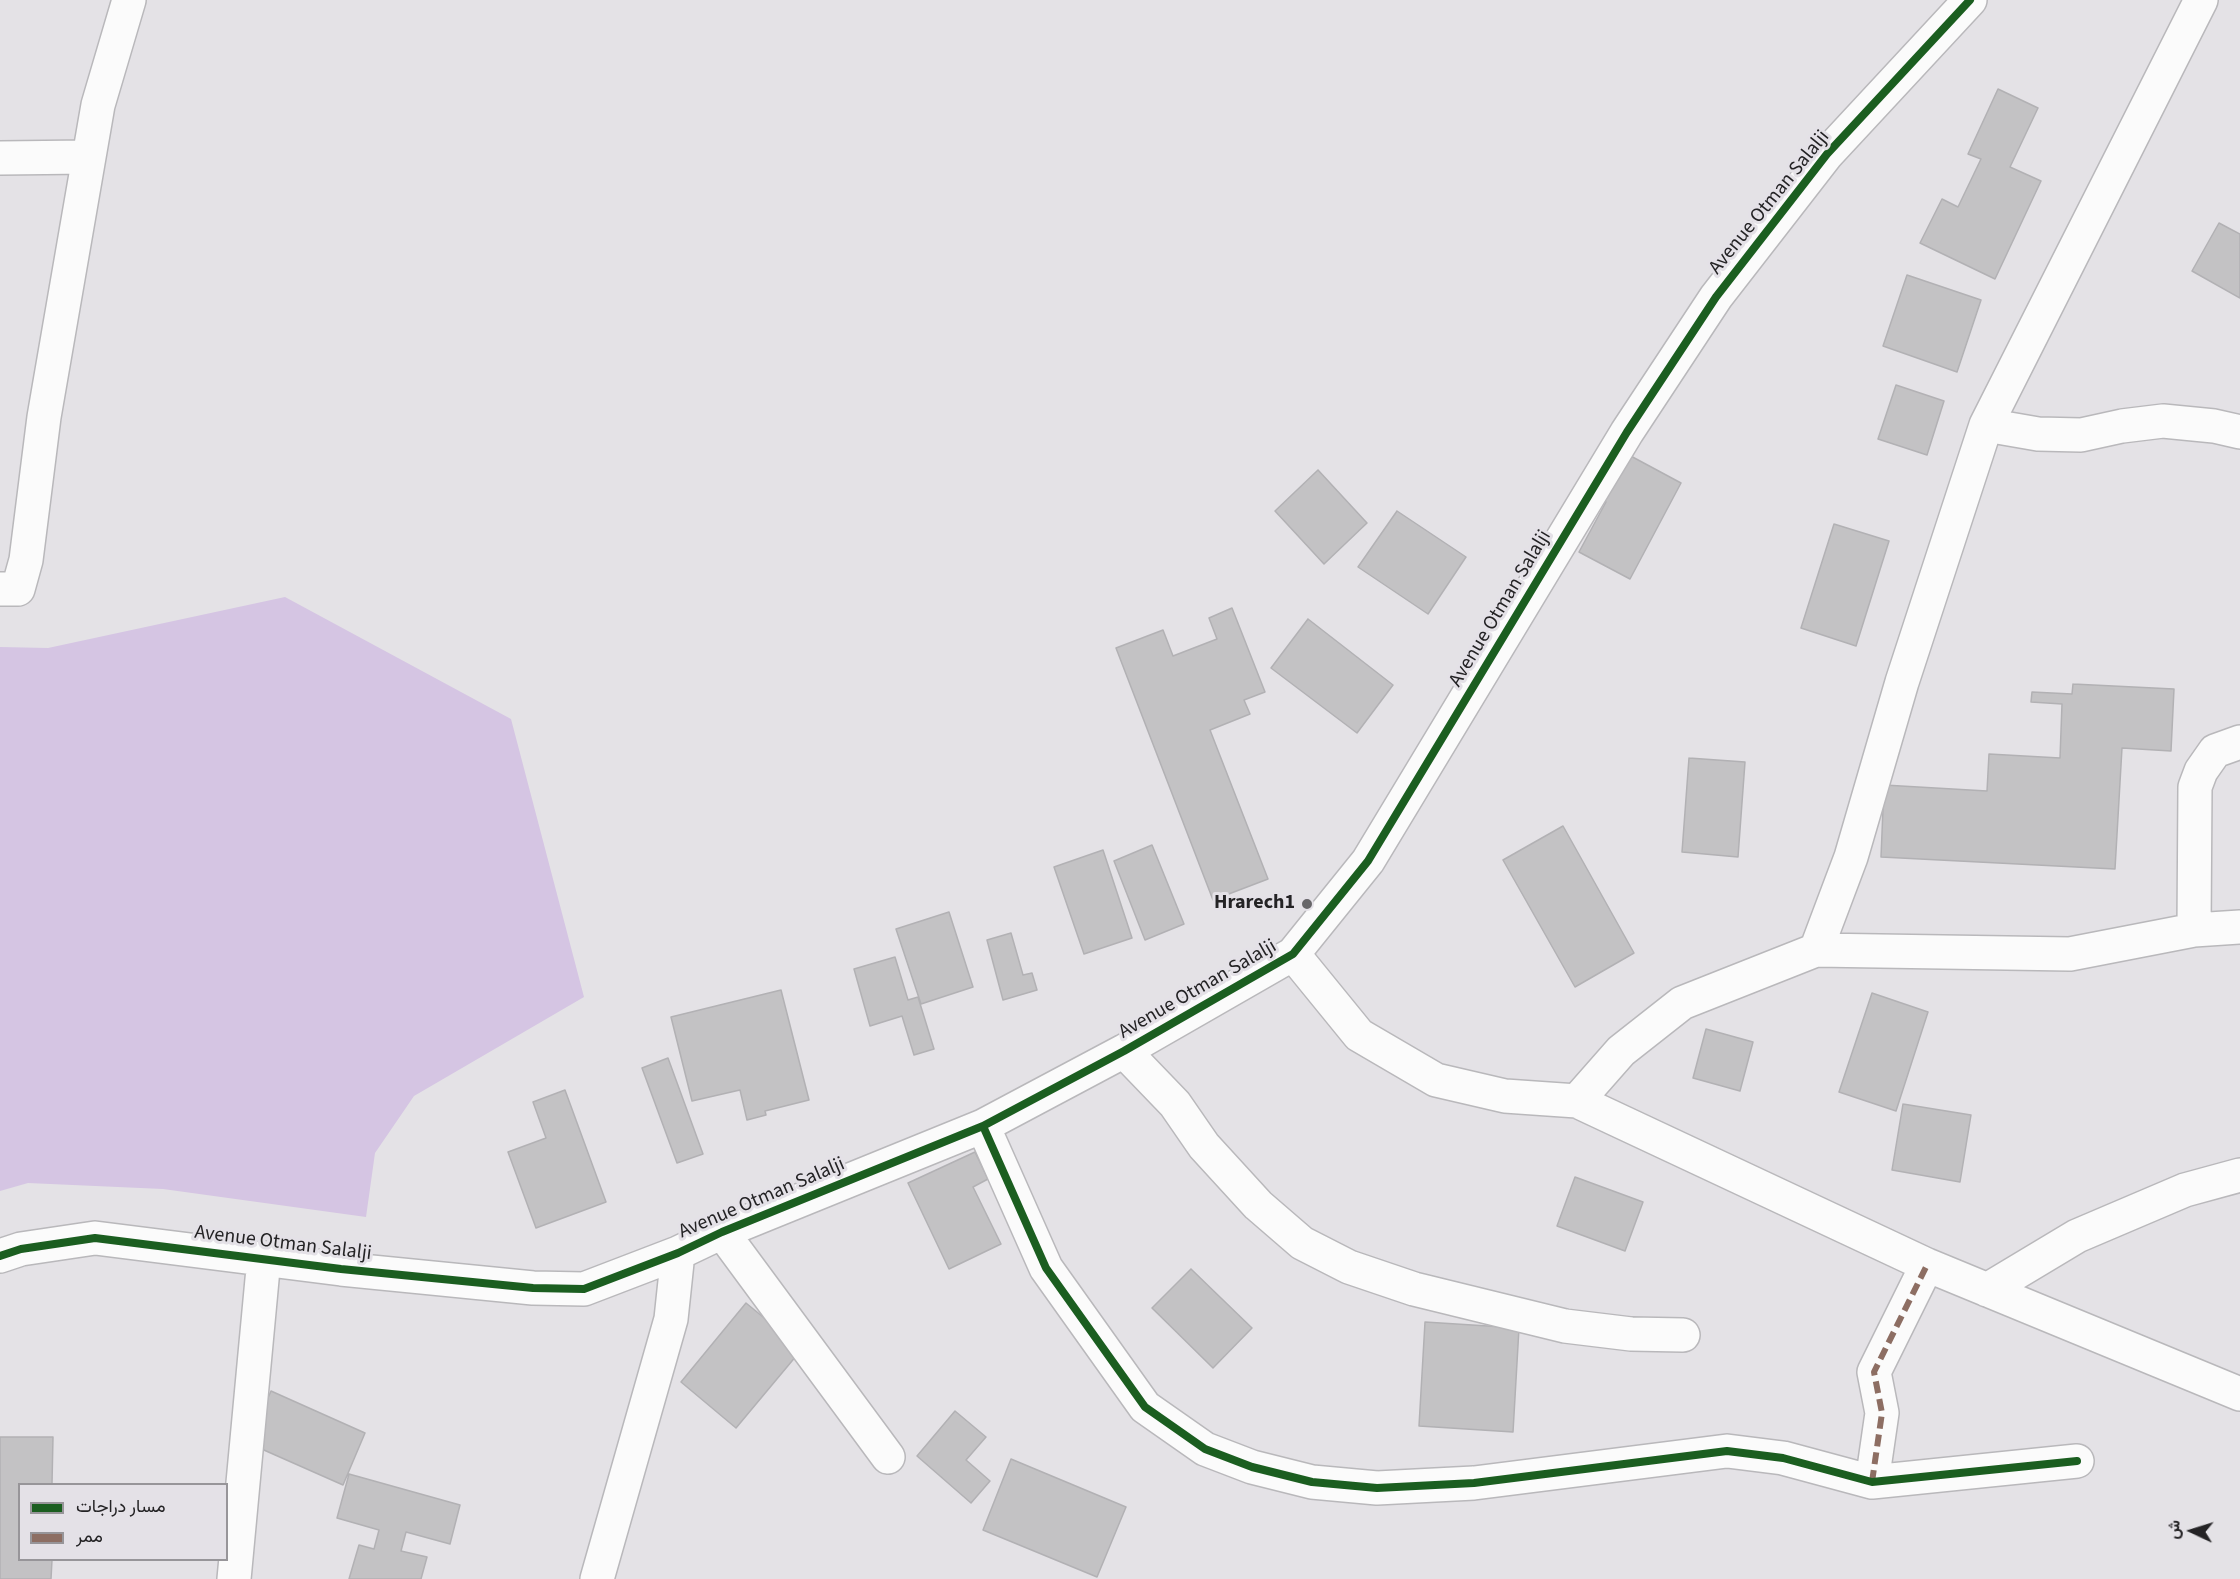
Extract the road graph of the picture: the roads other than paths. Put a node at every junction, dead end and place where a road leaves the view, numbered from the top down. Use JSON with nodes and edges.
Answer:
{"nodes":[{"id":1,"x":129,"y":0,"type":"edge"},
{"id":2,"x":1970,"y":0,"type":"edge"},
{"id":3,"x":2201,"y":0,"type":"edge"},
{"id":4,"x":89,"y":157,"type":"junction"},
{"id":5,"x":0,"y":158,"type":"edge"},
{"id":6,"x":1986,"y":425,"type":"junction"},
{"id":7,"x":2240,"y":432,"type":"edge"},
{"id":8,"x":0,"y":590,"type":"edge"},
{"id":9,"x":2240,"y":742,"type":"edge"},
{"id":10,"x":2240,"y":927,"type":"edge"},
{"id":11,"x":2194,"y":930,"type":"junction"},
{"id":12,"x":1816,"y":950,"type":"junction"},
{"id":13,"x":1293,"y":954,"type":"junction"},
{"id":14,"x":1124,"y":1051,"type":"junction"},
{"id":15,"x":1577,"y":1101,"type":"junction"},
{"id":16,"x":983,"y":1126,"type":"junction"},
{"id":17,"x":2240,"y":1175,"type":"edge"},
{"id":18,"x":722,"y":1232,"type":"junction"},
{"id":19,"x":678,"y":1252,"type":"junction"},
{"id":20,"x":0,"y":1256,"type":"edge"},
{"id":21,"x":264,"y":1258,"type":"junction"},
{"id":22,"x":1927,"y":1265,"type":"junction"},
{"id":23,"x":1987,"y":1290,"type":"junction"},
{"id":24,"x":1683,"y":1335,"type":"dead end"},
{"id":25,"x":2240,"y":1394,"type":"edge"},
{"id":26,"x":888,"y":1457,"type":"dead end"},
{"id":27,"x":2077,"y":1461,"type":"dead end"},
{"id":28,"x":1872,"y":1482,"type":"junction"},
{"id":29,"x":234,"y":1579,"type":"edge"},
{"id":30,"x":597,"y":1579,"type":"edge"}],
"edges":[{"from":1,"to":4,"type":"street"},
{"from":2,"to":13,"type":"street","name":"Avenue Otman Salalji"},
{"from":3,"to":6,"type":"street"},
{"from":4,"to":5,"type":"street"},
{"from":4,"to":8,"type":"street"},
{"from":6,"to":7,"type":"street"},
{"from":6,"to":12,"type":"street"},
{"from":9,"to":11,"type":"street"},
{"from":10,"to":11,"type":"street"},
{"from":11,"to":12,"type":"street"},
{"from":12,"to":15,"type":"street"},
{"from":13,"to":14,"type":"street","name":"Avenue Otman Salalji"},
{"from":13,"to":15,"type":"street"},
{"from":14,"to":16,"type":"street","name":"Avenue Otman Salalji"},
{"from":14,"to":24,"type":"street"},
{"from":15,"to":22,"type":"street"},
{"from":16,"to":18,"type":"street","name":"Avenue Otman Salalji"},
{"from":16,"to":28,"type":"street"},
{"from":17,"to":23,"type":"street"},
{"from":18,"to":19,"type":"street","name":"Avenue Otman Salalji"},
{"from":18,"to":26,"type":"street"},
{"from":19,"to":21,"type":"street","name":"Avenue Otman Salalji"},
{"from":19,"to":30,"type":"street"},
{"from":20,"to":21,"type":"street","name":"Avenue Otman Salalji"},
{"from":21,"to":29,"type":"street"},
{"from":22,"to":23,"type":"street"},
{"from":22,"to":28,"type":"street"},
{"from":23,"to":25,"type":"street"},
{"from":27,"to":28,"type":"street"}]}
